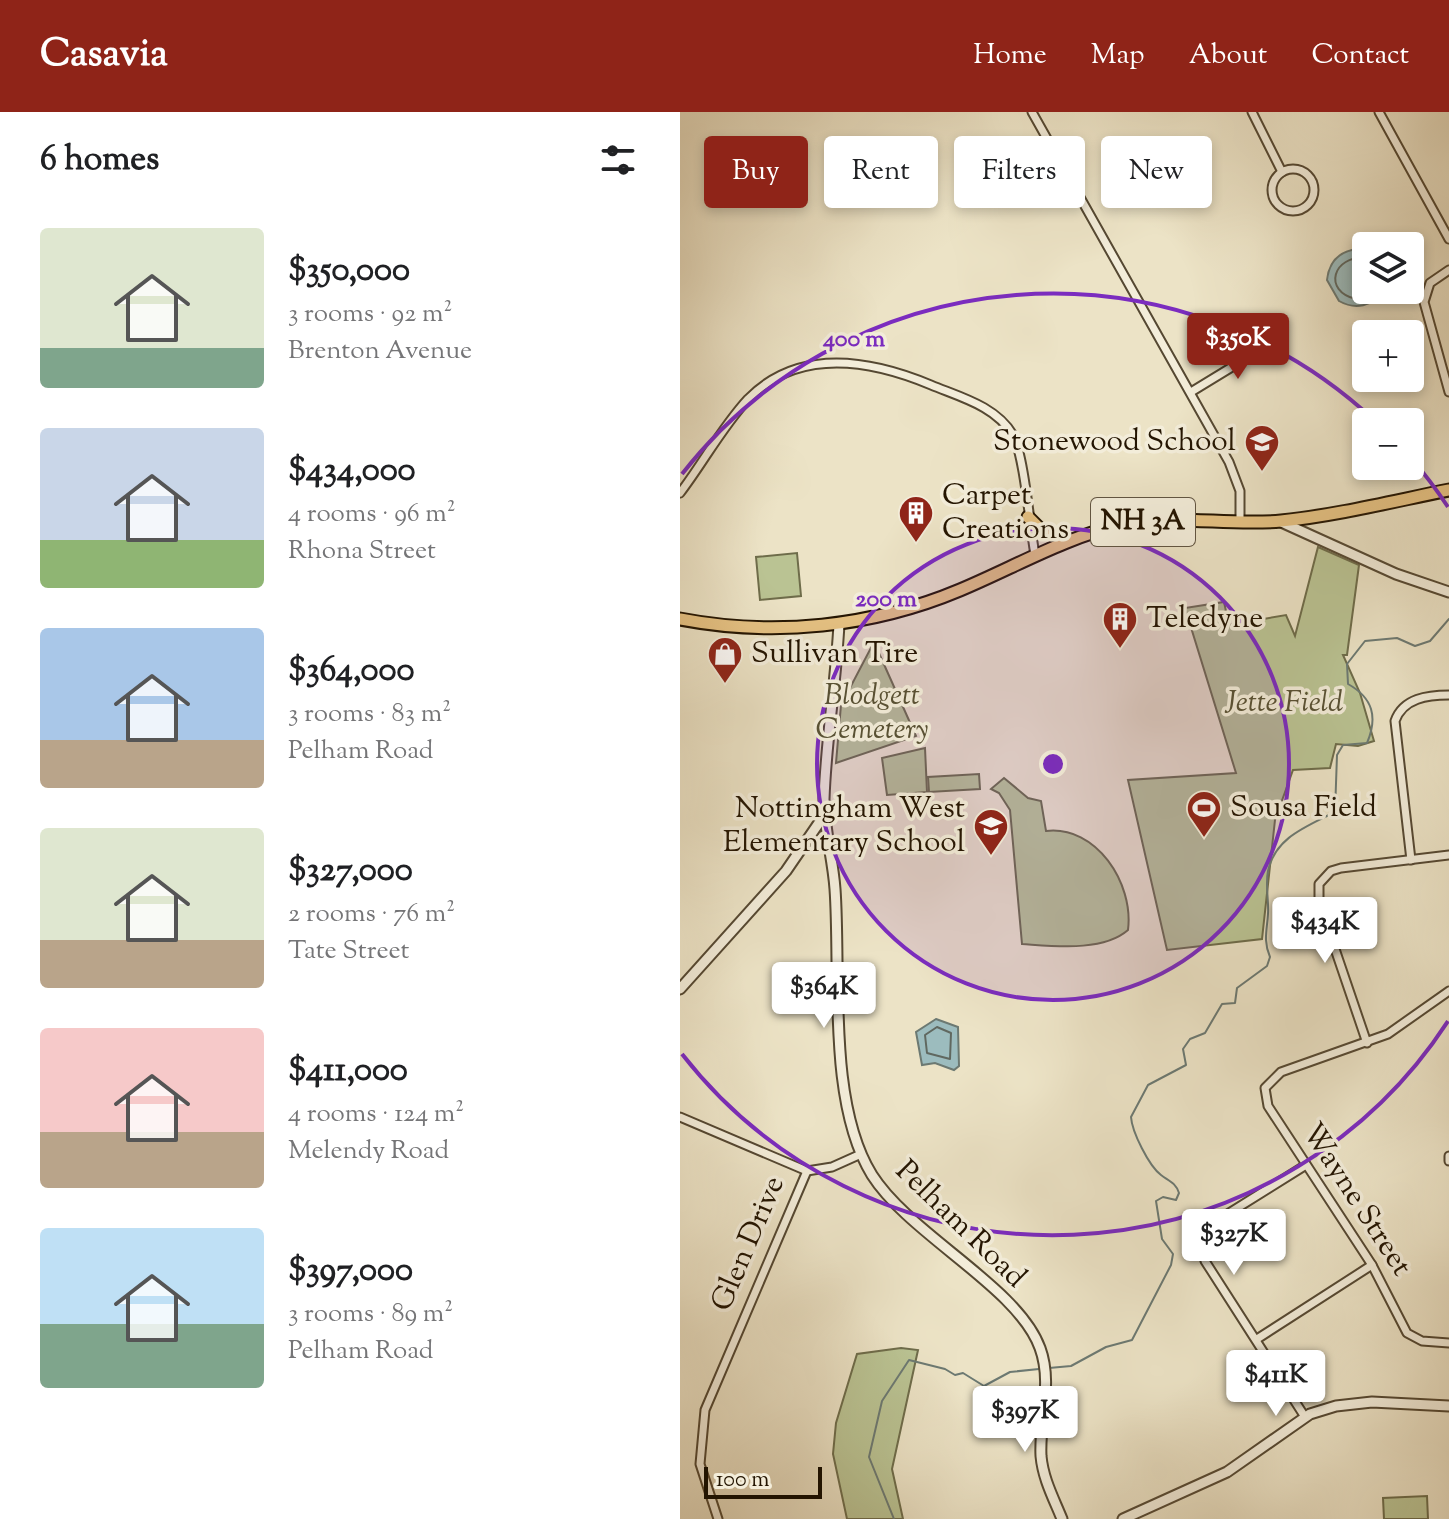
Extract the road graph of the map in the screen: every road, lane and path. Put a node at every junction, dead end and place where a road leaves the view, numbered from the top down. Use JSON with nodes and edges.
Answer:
{"nodes":[{"id":1,"x":1032,"y":112,"type":"edge"},
{"id":2,"x":1252,"y":112,"type":"edge"},
{"id":3,"x":1379,"y":112,"type":"edge"},
{"id":4,"x":1282,"y":172,"type":"junction"},
{"id":5,"x":1449,"y":239,"type":"edge"},
{"id":6,"x":1449,"y":270,"type":"edge"},
{"id":7,"x":1268,"y":345,"type":"dead end"},
{"id":8,"x":1191,"y":392,"type":"junction"},
{"id":9,"x":1449,"y":392,"type":"edge"},
{"id":10,"x":1449,"y":490,"type":"edge"},
{"id":11,"x":680,"y":493,"type":"edge"},
{"id":12,"x":1028,"y":517,"type":"junction"},
{"id":13,"x":1279,"y":521,"type":"junction"},
{"id":14,"x":1240,"y":522,"type":"junction"},
{"id":15,"x":1070,"y":540,"type":"junction"},
{"id":16,"x":1035,"y":555,"type":"junction"},
{"id":17,"x":1449,"y":592,"type":"edge"},
{"id":18,"x":680,"y":619,"type":"edge"},
{"id":19,"x":839,"y":624,"type":"junction"},
{"id":20,"x":1449,"y":695,"type":"edge"},
{"id":21,"x":825,"y":814,"type":"junction"},
{"id":22,"x":1449,"y":855,"type":"edge"},
{"id":23,"x":1411,"y":860,"type":"junction"},
{"id":24,"x":680,"y":989,"type":"edge"},
{"id":25,"x":1449,"y":991,"type":"edge"},
{"id":26,"x":1367,"y":1043,"type":"junction"},
{"id":27,"x":680,"y":1117,"type":"edge"},
{"id":28,"x":861,"y":1154,"type":"junction"},
{"id":29,"x":1306,"y":1165,"type":"junction"},
{"id":30,"x":807,"y":1171,"type":"junction"},
{"id":31,"x":1372,"y":1265,"type":"junction"},
{"id":32,"x":1257,"y":1339,"type":"junction"},
{"id":33,"x":1449,"y":1343,"type":"edge"},
{"id":34,"x":1449,"y":1406,"type":"edge"},
{"id":35,"x":1305,"y":1417,"type":"junction"},
{"id":36,"x":718,"y":1519,"type":"edge"},
{"id":37,"x":1062,"y":1519,"type":"edge"},
{"id":38,"x":1123,"y":1519,"type":"edge"}],
"edges":[{"from":1,"to":8,"type":"street"},
{"from":2,"to":4,"type":"street"},
{"from":3,"to":5,"type":"street"},
{"from":4,"to":4,"type":"street"},
{"from":6,"to":9,"type":"street"},
{"from":7,"to":8,"type":"street"},
{"from":8,"to":14,"type":"street"},
{"from":10,"to":13,"type":"main road","number":"NH 3A"},
{"from":11,"to":12,"type":"street"},
{"from":12,"to":15,"type":"main road"},
{"from":12,"to":16,"type":"street"},
{"from":13,"to":14,"type":"main road","number":"NH 3A"},
{"from":13,"to":17,"type":"street"},
{"from":14,"to":15,"type":"main road","number":"NH 3A"},
{"from":15,"to":16,"type":"main road","number":"NH 3A"},
{"from":16,"to":19,"type":"main road","number":"NH 3A"},
{"from":18,"to":19,"type":"main road","number":"NH 3A"},
{"from":19,"to":21,"type":"street","name":"Pelham Road"},
{"from":20,"to":23,"type":"street"},
{"from":21,"to":24,"type":"street"},
{"from":21,"to":28,"type":"street","name":"Pelham Road"},
{"from":22,"to":23,"type":"street"},
{"from":23,"to":26,"type":"street"},
{"from":25,"to":26,"type":"street"},
{"from":26,"to":29,"type":"street","name":"Wayne Street"},
{"from":27,"to":30,"type":"street"},
{"from":28,"to":30,"type":"street"},
{"from":28,"to":37,"type":"street","name":"Pelham Road"},
{"from":29,"to":31,"type":"street","name":"Wayne Street"},
{"from":29,"to":32,"type":"street"},
{"from":30,"to":36,"type":"street","name":"Glen Drive"},
{"from":31,"to":32,"type":"street"},
{"from":31,"to":33,"type":"street","name":"Wayne Street"},
{"from":32,"to":35,"type":"street"},
{"from":34,"to":35,"type":"street"},
{"from":35,"to":38,"type":"street"}]}
